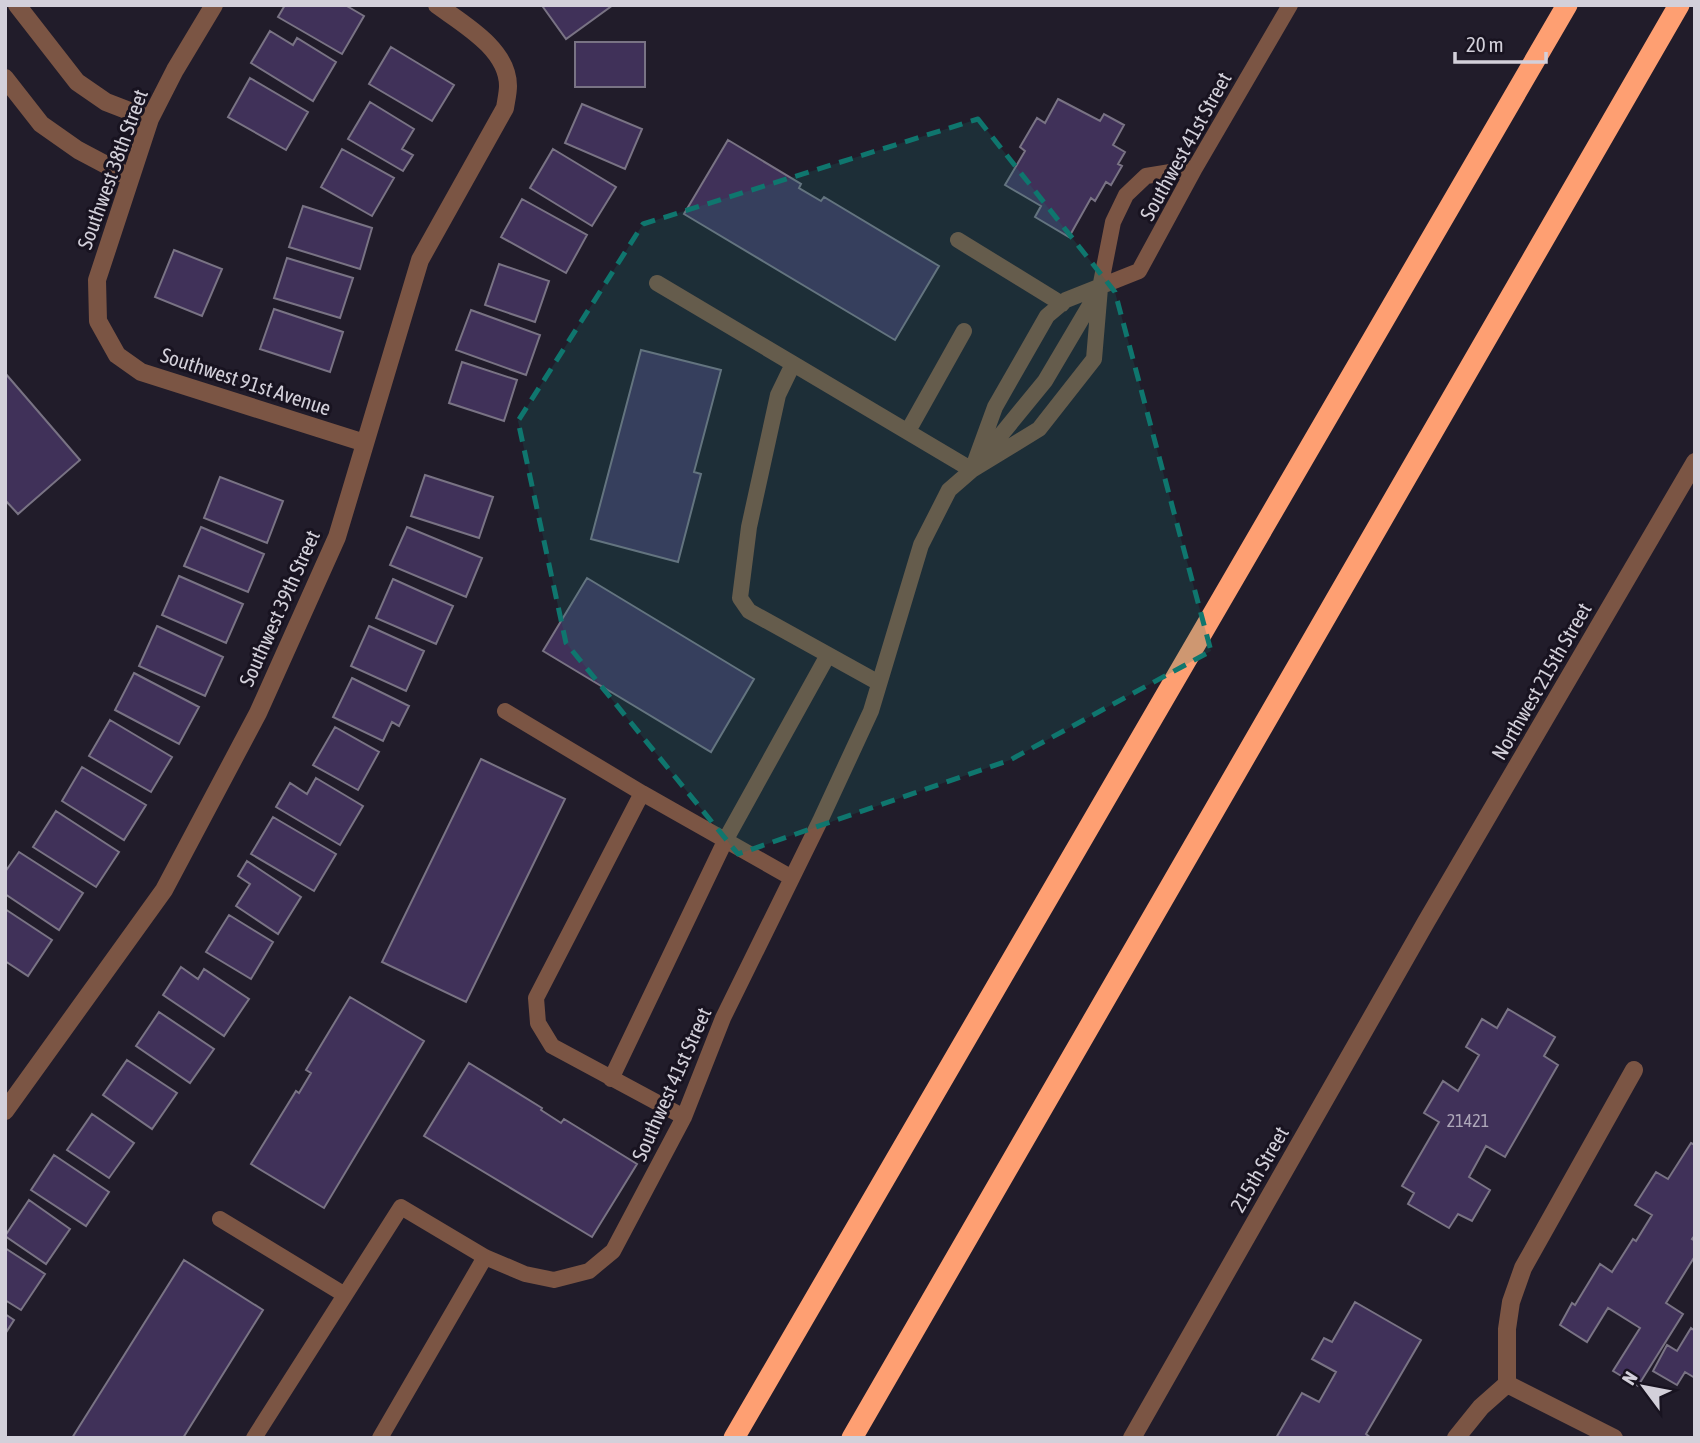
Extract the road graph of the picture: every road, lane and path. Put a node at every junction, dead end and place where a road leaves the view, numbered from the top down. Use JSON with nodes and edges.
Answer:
{"nodes":[{"id":1,"x":18,"y":5,"type":"edge"},
{"id":2,"x":214,"y":5,"type":"edge"},
{"id":3,"x":438,"y":5,"type":"edge"},
{"id":4,"x":1290,"y":5,"type":"edge"},
{"id":5,"x":1567,"y":5,"type":"edge"},
{"id":6,"x":1679,"y":5,"type":"edge"},
{"id":7,"x":5,"y":78,"type":"edge"},
{"id":8,"x":150,"y":120,"type":"junction"},
{"id":9,"x":1195,"y":168,"type":"junction"},
{"id":10,"x":130,"y":177,"type":"junction"},
{"id":11,"x":958,"y":240,"type":"dead end"},
{"id":12,"x":657,"y":283,"type":"dead end"},
{"id":13,"x":1100,"y":288,"type":"junction"},
{"id":14,"x":1062,"y":304,"type":"junction"},
{"id":15,"x":964,"y":331,"type":"dead end"},
{"id":16,"x":117,"y":355,"type":"joint"},
{"id":17,"x":793,"y":364,"type":"junction"},
{"id":18,"x":908,"y":431,"type":"junction"},
{"id":19,"x":365,"y":443,"type":"junction"},
{"id":20,"x":1695,"y":462,"type":"edge"},
{"id":21,"x":972,"y":470,"type":"junction"},
{"id":22,"x":828,"y":655,"type":"junction"},
{"id":23,"x":879,"y":683,"type":"junction"},
{"id":24,"x":505,"y":711,"type":"dead end"},
{"id":25,"x":642,"y":793,"type":"junction"},
{"id":26,"x":726,"y":839,"type":"junction"},
{"id":27,"x":792,"y":878,"type":"junction"},
{"id":28,"x":1426,"y":922,"type":"joint"},
{"id":29,"x":1634,"y":1070,"type":"dead end"},
{"id":30,"x":611,"y":1079,"type":"junction"},
{"id":31,"x":5,"y":1111,"type":"edge"},
{"id":32,"x":684,"y":1117,"type":"junction"},
{"id":33,"x":220,"y":1219,"type":"dead end"},
{"id":34,"x":485,"y":1257,"type":"junction"},
{"id":35,"x":345,"y":1295,"type":"junction"},
{"id":36,"x":1507,"y":1384,"type":"junction"},
{"id":37,"x":254,"y":1438,"type":"edge"},
{"id":38,"x":380,"y":1438,"type":"edge"},
{"id":39,"x":734,"y":1438,"type":"edge"},
{"id":40,"x":852,"y":1438,"type":"edge"},
{"id":41,"x":1132,"y":1438,"type":"edge"},
{"id":42,"x":1456,"y":1438,"type":"edge"},
{"id":43,"x":1614,"y":1438,"type":"edge"}],
"edges":[{"from":1,"to":8,"type":"street"},
{"from":2,"to":8,"type":"street","name":"Southwest 38th Street"},
{"from":3,"to":19,"type":"street","name":"Southwest 39th Street"},
{"from":4,"to":9,"type":"lane","name":"Southwest 41st Street"},
{"from":5,"to":39,"type":"highway"},
{"from":6,"to":40,"type":"highway"},
{"from":7,"to":10,"type":"street"},
{"from":8,"to":10,"type":"street","name":"Southwest 38th Street"},
{"from":9,"to":13,"type":"lane","name":"Southwest 41st Street"},
{"from":9,"to":13,"type":"lane"},
{"from":10,"to":16,"type":"street","name":"Southwest 38th Street"},
{"from":11,"to":14,"type":"lane"},
{"from":12,"to":17,"type":"lane"},
{"from":13,"to":14,"type":"lane","name":"Southwest 41st Street"},
{"from":13,"to":21,"type":"lane","name":"Southwest 41st Street"},
{"from":13,"to":21,"type":"lane","name":"Southwest 41st Street"},
{"from":14,"to":21,"type":"lane","name":"Southwest 41st Street"},
{"from":15,"to":18,"type":"lane"},
{"from":16,"to":19,"type":"street","name":"Southwest 91st Avenue"},
{"from":17,"to":18,"type":"lane"},
{"from":17,"to":22,"type":"lane"},
{"from":18,"to":21,"type":"lane"},
{"from":19,"to":31,"type":"street","name":"Southwest 39th Street"},
{"from":20,"to":28,"type":"street","name":"Northwest 215th Street"},
{"from":21,"to":23,"type":"lane","name":"Southwest 41st Street"},
{"from":22,"to":23,"type":"lane"},
{"from":22,"to":26,"type":"lane"},
{"from":23,"to":27,"type":"lane","name":"Southwest 41st Street"},
{"from":24,"to":25,"type":"lane"},
{"from":25,"to":26,"type":"lane"},
{"from":25,"to":30,"type":"lane"},
{"from":26,"to":27,"type":"lane"},
{"from":26,"to":30,"type":"lane"},
{"from":27,"to":32,"type":"lane","name":"Southwest 41st Street"},
{"from":28,"to":41,"type":"street","name":"215th Street"},
{"from":29,"to":36,"type":"street"},
{"from":30,"to":32,"type":"lane"},
{"from":32,"to":34,"type":"lane","name":"Southwest 41st Street"},
{"from":33,"to":35,"type":"lane"},
{"from":34,"to":35,"type":"lane","name":"Southwest 41st Street"},
{"from":34,"to":38,"type":"lane"},
{"from":35,"to":37,"type":"lane","name":"Southwest 41st Street"},
{"from":36,"to":42,"type":"street"},
{"from":36,"to":43,"type":"street"}]}
